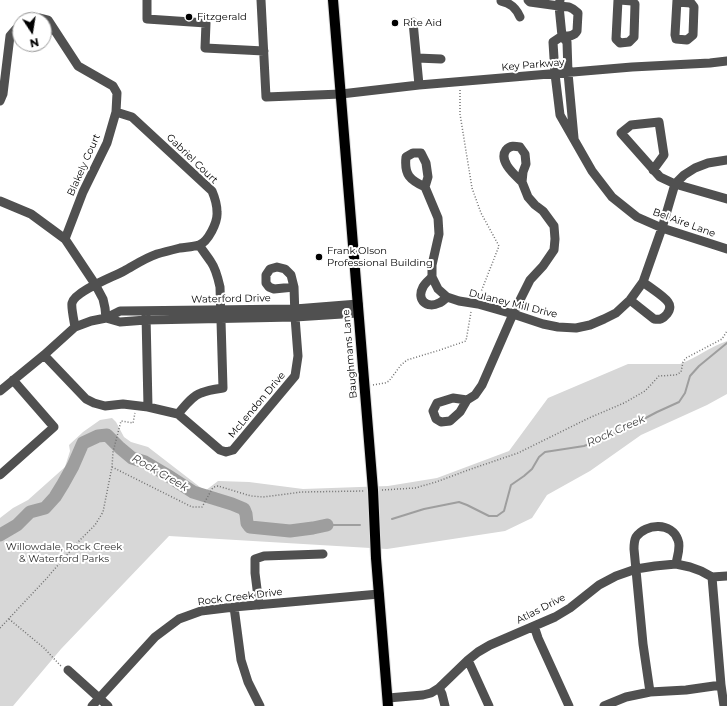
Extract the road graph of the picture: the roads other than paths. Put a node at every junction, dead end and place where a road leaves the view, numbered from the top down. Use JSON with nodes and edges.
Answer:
{"nodes":[{"id":1,"x":148,"y":0,"type":"edge"},
{"id":2,"x":261,"y":0,"type":"edge"},
{"id":3,"x":528,"y":0,"type":"edge"},
{"id":4,"x":336,"y":1,"type":"edge"},
{"id":5,"x":510,"y":2,"type":"edge"},
{"id":6,"x":559,"y":3,"type":"edge"},
{"id":7,"x":520,"y":17,"type":"dead end"},
{"id":8,"x":414,"y":22,"type":"dead end"},
{"id":9,"x":52,"y":26,"type":"edge"},
{"id":10,"x":12,"y":33,"type":"edge"},
{"id":11,"x":562,"y":36,"type":"junction"},
{"id":12,"x":264,"y":51,"type":"junction"},
{"id":13,"x":417,"y":58,"type":"junction"},
{"id":14,"x":441,"y":59,"type":"dead end"},
{"id":15,"x":727,"y":61,"type":"edge"},
{"id":16,"x":568,"y":73,"type":"junction"},
{"id":17,"x":555,"y":74,"type":"junction"},
{"id":18,"x":419,"y":85,"type":"junction"},
{"id":19,"x":341,"y":94,"type":"junction"},
{"id":20,"x":0,"y":101,"type":"edge"},
{"id":21,"x":116,"y":112,"type":"junction"},
{"id":22,"x":574,"y":142,"type":"junction"},
{"id":23,"x":727,"y":160,"type":"edge"},
{"id":24,"x":653,"y":170,"type":"junction"},
{"id":25,"x":522,"y":182,"type":"dead end"},
{"id":26,"x":675,"y":184,"type":"junction"},
{"id":27,"x":425,"y":187,"type":"dead end"},
{"id":28,"x":727,"y":200,"type":"edge"},
{"id":29,"x":0,"y":201,"type":"edge"},
{"id":30,"x":662,"y":228,"type":"junction"},
{"id":31,"x":65,"y":240,"type":"junction"},
{"id":32,"x":199,"y":245,"type":"junction"},
{"id":33,"x":727,"y":249,"type":"edge"},
{"id":34,"x":432,"y":277,"type":"junction"},
{"id":35,"x":643,"y":282,"type":"junction"},
{"id":36,"x":95,"y":284,"type":"junction"},
{"id":37,"x":294,"y":287,"type":"dead end"},
{"id":38,"x":447,"y":297,"type":"junction"},
{"id":39,"x":630,"y":300,"type":"junction"},
{"id":40,"x":358,"y":309,"type":"junction"},
{"id":41,"x":146,"y":310,"type":"junction"},
{"id":42,"x":295,"y":313,"type":"junction"},
{"id":43,"x":513,"y":314,"type":"junction"},
{"id":44,"x":221,"y":315,"type":"junction"},
{"id":45,"x":106,"y":318,"type":"junction"},
{"id":46,"x":146,"y":320,"type":"junction"},
{"id":47,"x":75,"y":327,"type":"junction"},
{"id":48,"x":44,"y":355,"type":"junction"},
{"id":49,"x":13,"y":380,"type":"junction"},
{"id":50,"x":0,"y":391,"type":"edge"},
{"id":51,"x":467,"y":400,"type":"dead end"},
{"id":52,"x":148,"y":407,"type":"junction"},
{"id":53,"x":178,"y":414,"type":"junction"},
{"id":54,"x":0,"y":475,"type":"edge"},
{"id":55,"x":323,"y":554,"type":"dead end"},
{"id":56,"x":676,"y":564,"type":"junction"},
{"id":57,"x":636,"y":569,"type":"junction"},
{"id":58,"x":727,"y":576,"type":"edge"},
{"id":59,"x":712,"y":577,"type":"junction"},
{"id":60,"x":379,"y":594,"type":"junction"},
{"id":61,"x":259,"y":604,"type":"junction"},
{"id":62,"x":234,"y":607,"type":"junction"},
{"id":63,"x":534,"y":626,"type":"junction"},
{"id":64,"x":468,"y":660,"type":"junction"},
{"id":65,"x":68,"y":670,"type":"road end"},
{"id":66,"x":721,"y":685,"type":"junction"},
{"id":67,"x":439,"y":688,"type":"junction"},
{"id":68,"x":650,"y":692,"type":"junction"},
{"id":69,"x":100,"y":698,"type":"junction"},
{"id":70,"x":388,"y":702,"type":"edge"},
{"id":71,"x":92,"y":706,"type":"edge"},
{"id":72,"x":108,"y":706,"type":"edge"},
{"id":73,"x":260,"y":706,"type":"edge"},
{"id":74,"x":445,"y":706,"type":"edge"},
{"id":75,"x":489,"y":706,"type":"edge"},
{"id":76,"x":569,"y":706,"type":"edge"},
{"id":77,"x":604,"y":706,"type":"edge"},
{"id":78,"x":724,"y":706,"type":"edge"}],
"edges":[{"from":1,"to":12,"type":"street"},
{"from":2,"to":12,"type":"street"},
{"from":3,"to":6,"type":"street"},
{"from":4,"to":19,"type":"main road","name":"Baughmans Lane"},
{"from":5,"to":7,"type":"street"},
{"from":6,"to":11,"type":"street","name":"Bel Aire Lane"},
{"from":6,"to":11,"type":"street"},
{"from":8,"to":13,"type":"street"},
{"from":9,"to":21,"type":"street","name":"Blakely Court"},
{"from":10,"to":20,"type":"street"},
{"from":11,"to":16,"type":"street","name":"Bel Aire Lane"},
{"from":11,"to":17,"type":"street","name":"Bel Aire Lane"},
{"from":12,"to":19,"type":"street","name":"Key Parkway"},
{"from":13,"to":14,"type":"street"},
{"from":13,"to":18,"type":"street"},
{"from":15,"to":16,"type":"street","name":"Key Parkway"},
{"from":16,"to":17,"type":"street","name":"Key Parkway"},
{"from":16,"to":22,"type":"street","name":"Bel Aire Lane"},
{"from":17,"to":18,"type":"street","name":"Key Parkway"},
{"from":17,"to":22,"type":"street","name":"Bel Aire Lane"},
{"from":18,"to":19,"type":"street","name":"Key Parkway"},
{"from":19,"to":40,"type":"main road","name":"Baughmans Lane"},
{"from":21,"to":31,"type":"street","name":"Blakely Court"},
{"from":21,"to":32,"type":"street","name":"Gabriel Court"},
{"from":22,"to":30,"type":"street","name":"Bel Aire Lane"},
{"from":23,"to":26,"type":"street"},
{"from":24,"to":24,"type":"street"},
{"from":24,"to":26,"type":"street"},
{"from":25,"to":43,"type":"street"},
{"from":26,"to":28,"type":"street"},
{"from":26,"to":30,"type":"street","name":"Dulaney Mill Drive"},
{"from":27,"to":34,"type":"street"},
{"from":29,"to":31,"type":"street"},
{"from":30,"to":33,"type":"street","name":"Bel Aire Lane"},
{"from":30,"to":35,"type":"street","name":"Dulaney Mill Drive"},
{"from":31,"to":36,"type":"street"},
{"from":32,"to":36,"type":"street"},
{"from":32,"to":44,"type":"street"},
{"from":34,"to":38,"type":"street"},
{"from":34,"to":38,"type":"street"},
{"from":35,"to":39,"type":"street","name":"Dulaney Mill Drive"},
{"from":35,"to":39,"type":"street"},
{"from":36,"to":45,"type":"street"},
{"from":36,"to":47,"type":"street"},
{"from":37,"to":42,"type":"street"},
{"from":38,"to":43,"type":"street","name":"Dulaney Mill Drive"},
{"from":39,"to":43,"type":"street","name":"Dulaney Mill Drive"},
{"from":40,"to":42,"type":"street","name":"Waterford Drive"},
{"from":40,"to":60,"type":"main road","name":"Baughmans Lane"},
{"from":41,"to":44,"type":"street","name":"Waterford Drive"},
{"from":41,"to":45,"type":"street","name":"Waterford Drive"},
{"from":41,"to":46,"type":"street"},
{"from":42,"to":44,"type":"street","name":"Waterford Drive"},
{"from":42,"to":53,"type":"street","name":"McLendon Drive"},
{"from":43,"to":51,"type":"street"},
{"from":44,"to":46,"type":"street","name":"Waterford Drive"},
{"from":44,"to":53,"type":"street"},
{"from":45,"to":46,"type":"street","name":"Waterford Drive"},
{"from":45,"to":47,"type":"street","name":"Waterford Drive"},
{"from":46,"to":52,"type":"street"},
{"from":47,"to":48,"type":"street","name":"Waterford Drive"},
{"from":48,"to":49,"type":"street","name":"Waterford Drive"},
{"from":48,"to":52,"type":"street","name":"McLendon Drive"},
{"from":49,"to":50,"type":"street","name":"Waterford Drive"},
{"from":49,"to":54,"type":"street"},
{"from":52,"to":53,"type":"street","name":"McLendon Drive"},
{"from":55,"to":61,"type":"street"},
{"from":56,"to":57,"type":"street","name":"Atlas Drive"},
{"from":56,"to":57,"type":"street"},
{"from":56,"to":59,"type":"street","name":"Atlas Drive"},
{"from":57,"to":63,"type":"street","name":"Atlas Drive"},
{"from":57,"to":68,"type":"street"},
{"from":58,"to":59,"type":"street"},
{"from":59,"to":66,"type":"street"},
{"from":60,"to":61,"type":"street","name":"Rock Creek Drive"},
{"from":60,"to":70,"type":"main road","name":"Baughmans Lane"},
{"from":61,"to":62,"type":"street","name":"Rock Creek Drive"},
{"from":62,"to":69,"type":"street","name":"Rock Creek Drive"},
{"from":62,"to":73,"type":"street"},
{"from":63,"to":64,"type":"street","name":"Atlas Drive"},
{"from":63,"to":76,"type":"street"},
{"from":64,"to":67,"type":"street","name":"Atlas Drive"},
{"from":64,"to":75,"type":"street"},
{"from":65,"to":69,"type":"street"},
{"from":66,"to":68,"type":"street"},
{"from":66,"to":78,"type":"street"},
{"from":67,"to":70,"type":"street","name":"Atlas Drive"},
{"from":67,"to":74,"type":"street"},
{"from":68,"to":77,"type":"street"},
{"from":69,"to":71,"type":"street","name":"Rock Creek Drive"},
{"from":69,"to":72,"type":"street"}]}
